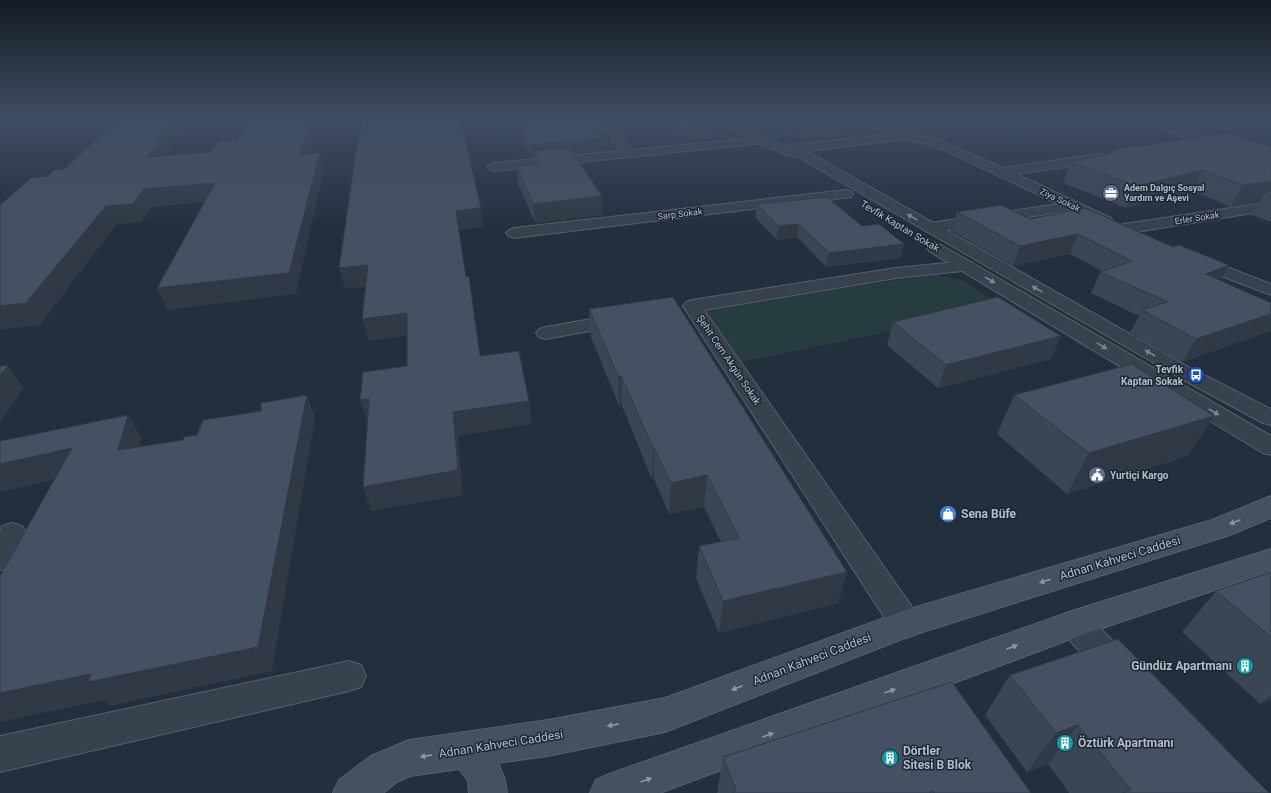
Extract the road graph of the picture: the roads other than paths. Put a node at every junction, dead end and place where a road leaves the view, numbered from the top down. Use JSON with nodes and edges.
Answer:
{"nodes":[{"id":1,"x":629,"y":154,"type":"edge"},
{"id":2,"x":782,"y":154,"type":"edge"},
{"id":3,"x":800,"y":154,"type":"edge"},
{"id":4,"x":961,"y":154,"type":"edge"},
{"id":5,"x":1243,"y":154,"type":"edge"},
{"id":6,"x":1109,"y":157,"type":"edge"},
{"id":7,"x":1271,"y":163,"type":"edge"},
{"id":8,"x":493,"y":167,"type":"dead end"},
{"id":9,"x":1001,"y":172,"type":"junction"},
{"id":10,"x":846,"y":194,"type":"junction"},
{"id":11,"x":1072,"y":206,"type":"junction"},
{"id":12,"x":1271,"y":206,"type":"edge"},
{"id":13,"x":930,"y":228,"type":"junction"},
{"id":14,"x":1124,"y":229,"type":"junction"},
{"id":15,"x":514,"y":233,"type":"dead end"},
{"id":16,"x":1146,"y":239,"type":"edge"},
{"id":17,"x":1182,"y":254,"type":"edge"},
{"id":18,"x":966,"y":266,"type":"junction"},
{"id":19,"x":1271,"y":290,"type":"edge"},
{"id":20,"x":638,"y":316,"type":"edge"},
{"id":21,"x":546,"y":333,"type":"dead end"},
{"id":22,"x":1271,"y":418,"type":"edge"},
{"id":23,"x":1271,"y":447,"type":"edge"},
{"id":24,"x":1271,"y":506,"type":"edge"},
{"id":25,"x":12,"y":534,"type":"dead end"},
{"id":26,"x":0,"y":558,"type":"edge"},
{"id":27,"x":1271,"y":560,"type":"edge"},
{"id":28,"x":906,"y":624,"type":"junction"},
{"id":29,"x":1075,"y":624,"type":"junction"},
{"id":30,"x":349,"y":676,"type":"dead end"},
{"id":31,"x":1140,"y":692,"type":"edge"},
{"id":32,"x":465,"y":749,"type":"junction"},
{"id":33,"x":0,"y":754,"type":"edge"},
{"id":34,"x":352,"y":793,"type":"edge"},
{"id":35,"x":488,"y":793,"type":"edge"},
{"id":36,"x":609,"y":793,"type":"edge"}],
"edges":[{"from":1,"to":8,"type":"street"},
{"from":2,"to":10,"type":"street","name":"Tevfik Kaptan Sokak"},
{"from":13,"to":3,"type":"street","name":"Tevfik Kaptan Sokak","one_way":true},
{"from":4,"to":9,"type":"street","name":"Ziya Sokak"},
{"from":5,"to":7,"type":"street"},
{"from":6,"to":9,"type":"street"},
{"from":9,"to":11,"type":"street","name":"Ziya Sokak"},
{"from":10,"to":15,"type":"street","name":"Sarp Sokak"},
{"from":10,"to":18,"type":"street","name":"Tevfik Kaptan Sokak"},
{"from":11,"to":13,"type":"street"},
{"from":11,"to":14,"type":"street","name":"Ziya Sokak"},
{"from":12,"to":14,"type":"street","name":"Erler Sokak"},
{"from":22,"to":13,"type":"street","name":"Tevfik Kaptan Sokak","one_way":true},
{"from":14,"to":16,"type":"street","name":"Ziya Sokak"},
{"from":17,"to":19,"type":"street"},
{"from":18,"to":23,"type":"street","name":"Tevfik Kaptan Sokak","one_way":true},
{"from":18,"to":28,"type":"street","name":"Şehit Cem Akgün Sokak"},
{"from":20,"to":21,"type":"street"},
{"from":24,"to":28,"type":"main road","name":"Adnan Kahveci Caddesi","one_way":true},
{"from":25,"to":26,"type":"street"},
{"from":27,"to":29,"type":"main road"},
{"from":28,"to":32,"type":"main road","name":"Adnan Kahveci Caddesi","one_way":true},
{"from":29,"to":31,"type":"street"},
{"from":36,"to":29,"type":"main road","one_way":true},
{"from":30,"to":33,"type":"street"},
{"from":32,"to":34,"type":"main road","name":"Adnan Kahveci Caddesi","one_way":true},
{"from":32,"to":35,"type":"main road"}]}
